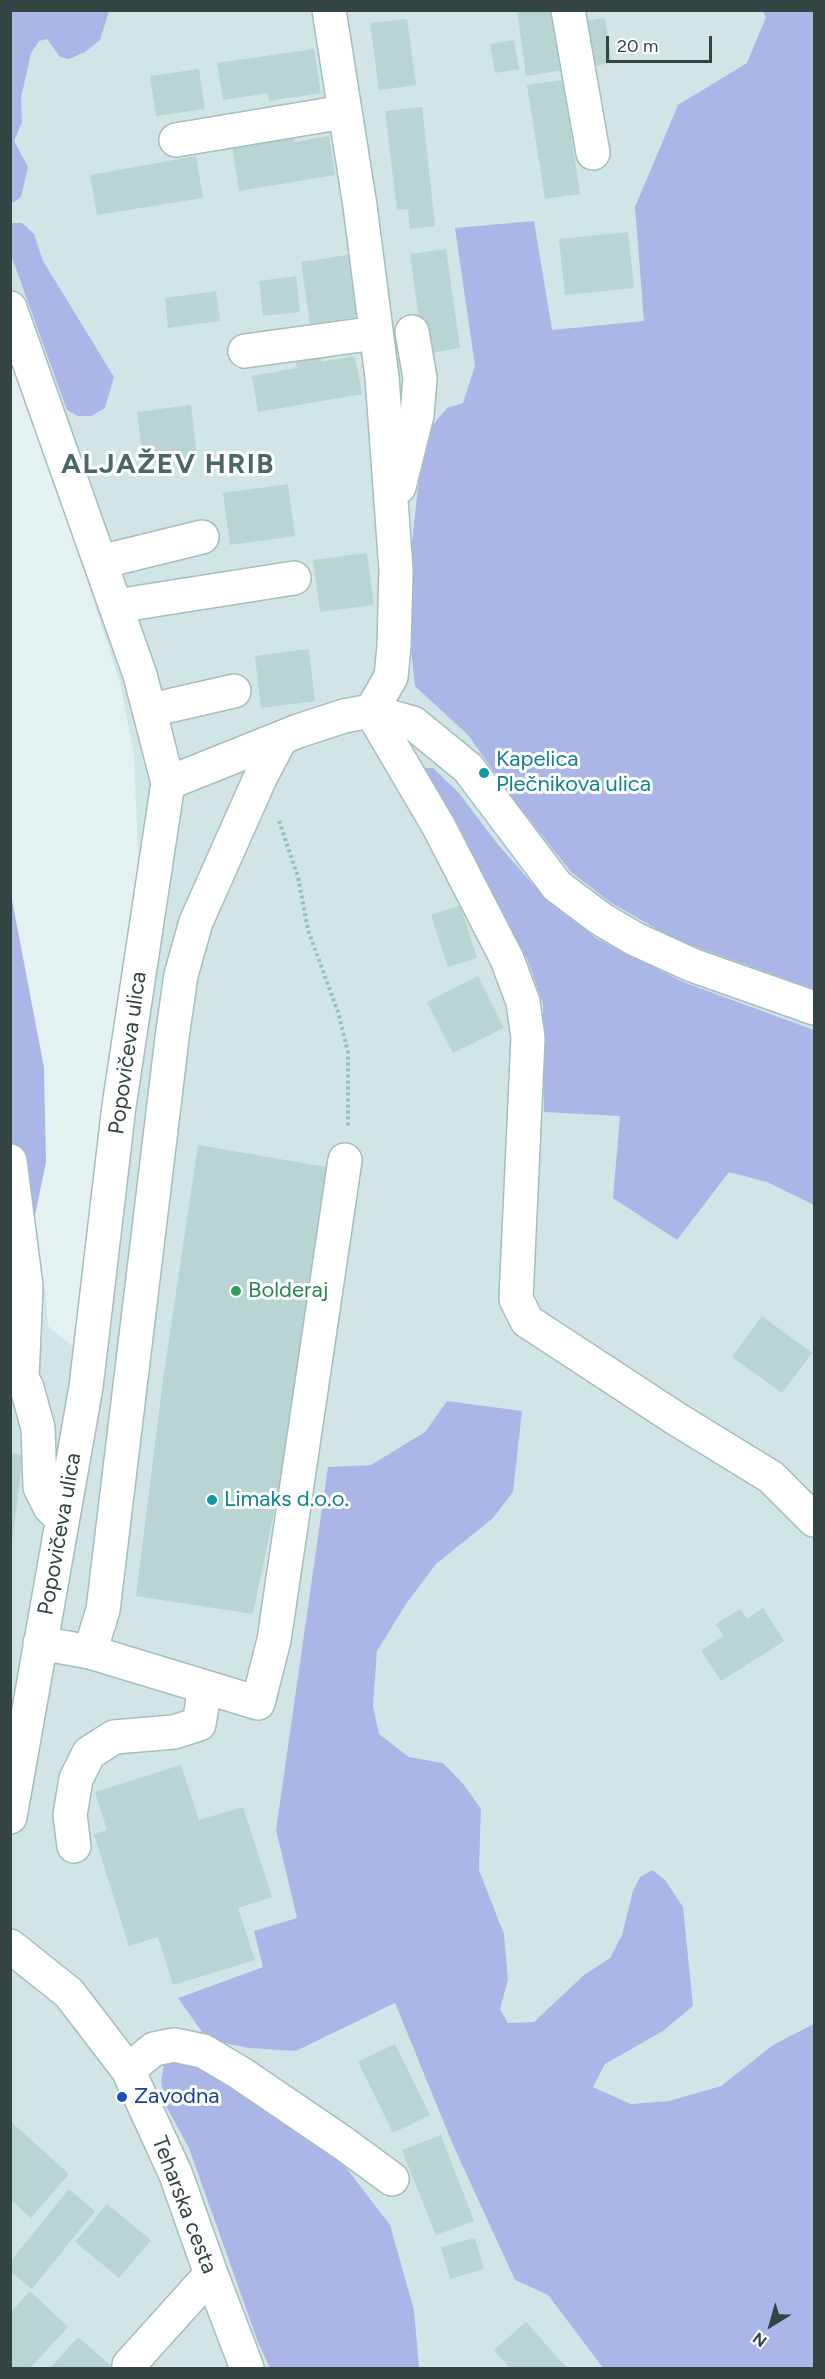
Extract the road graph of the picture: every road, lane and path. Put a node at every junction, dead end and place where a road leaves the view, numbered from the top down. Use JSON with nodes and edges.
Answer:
{"nodes":[{"id":1,"x":329,"y":10,"type":"edge"},
{"id":2,"x":568,"y":10,"type":"edge"},
{"id":3,"x":344,"y":112,"type":"junction"},
{"id":4,"x":176,"y":140,"type":"dead end"},
{"id":5,"x":592,"y":153,"type":"dead end"},
{"id":6,"x":10,"y":308,"type":"edge"},
{"id":7,"x":412,"y":332,"type":"dead end"},
{"id":8,"x":376,"y":333,"type":"junction"},
{"id":9,"x":245,"y":351,"type":"dead end"},
{"id":10,"x":392,"y":515,"type":"junction"},
{"id":11,"x":202,"y":537,"type":"dead end"},
{"id":12,"x":100,"y":562,"type":"junction"},
{"id":13,"x":294,"y":578,"type":"dead end"},
{"id":14,"x":116,"y":606,"type":"junction"},
{"id":15,"x":234,"y":691,"type":"dead end"},
{"id":16,"x":151,"y":710,"type":"junction"},
{"id":17,"x":371,"y":711,"type":"junction"},
{"id":18,"x":281,"y":738,"type":"junction"},
{"id":19,"x":261,"y":776,"type":"junction"},
{"id":20,"x":168,"y":783,"type":"junction"},
{"id":21,"x":814,"y":1008,"type":"edge"},
{"id":22,"x":345,"y":1160,"type":"joint"},
{"id":23,"x":10,"y":1161,"type":"edge"},
{"id":24,"x":16,"y":1376,"type":"edge"},
{"id":25,"x":62,"y":1519,"type":"junction"},
{"id":26,"x":814,"y":1520,"type":"edge"},
{"id":27,"x":40,"y":1643,"type":"junction"},
{"id":28,"x":90,"y":1652,"type":"junction"},
{"id":29,"x":205,"y":1687,"type":"junction"},
{"id":30,"x":10,"y":1817,"type":"edge"},
{"id":31,"x":75,"y":1846,"type":"dead end"},
{"id":32,"x":10,"y":1946,"type":"edge"},
{"id":33,"x":128,"y":2070,"type":"junction"},
{"id":34,"x":392,"y":2179,"type":"dead end"},
{"id":35,"x":211,"y":2274,"type":"junction"},
{"id":36,"x":235,"y":2361,"type":"edge"},
{"id":37,"x":129,"y":2365,"type":"dead end"}],
"edges":[{"from":1,"to":3,"type":"street"},
{"from":2,"to":5,"type":"street"},
{"from":3,"to":4,"type":"street"},
{"from":3,"to":8,"type":"street"},
{"from":6,"to":12,"type":"street","name":"Popovičeva ulica"},
{"from":7,"to":10,"type":"street"},
{"from":8,"to":9,"type":"street"},
{"from":8,"to":10,"type":"street"},
{"from":10,"to":17,"type":"street"},
{"from":11,"to":12,"type":"street"},
{"from":12,"to":14,"type":"street","name":"Popovičeva ulica"},
{"from":13,"to":14,"type":"street"},
{"from":14,"to":16,"type":"street","name":"Popovičeva ulica"},
{"from":15,"to":16,"type":"street"},
{"from":16,"to":20,"type":"street","name":"Popovičeva ulica"},
{"from":17,"to":18,"type":"street"},
{"from":17,"to":21,"type":"street"},
{"from":17,"to":26,"type":"street"},
{"from":18,"to":19,"type":"street"},
{"from":18,"to":20,"type":"street"},
{"from":19,"to":22,"type":"path"},
{"from":19,"to":28,"type":"street"},
{"from":20,"to":25,"type":"street","name":"Popovičeva ulica"},
{"from":22,"to":29,"type":"street"},
{"from":23,"to":24,"type":"street"},
{"from":24,"to":25,"type":"street"},
{"from":25,"to":27,"type":"street","name":"Popovičeva ulica"},
{"from":27,"to":28,"type":"street"},
{"from":27,"to":30,"type":"street","name":"Popovičeva ulica"},
{"from":28,"to":29,"type":"street"},
{"from":29,"to":31,"type":"street"},
{"from":32,"to":33,"type":"street","name":"Teharska cesta"},
{"from":33,"to":34,"type":"street"},
{"from":33,"to":35,"type":"street","name":"Teharska cesta"},
{"from":35,"to":36,"type":"street","name":"Teharska cesta"},
{"from":35,"to":37,"type":"street"}]}
